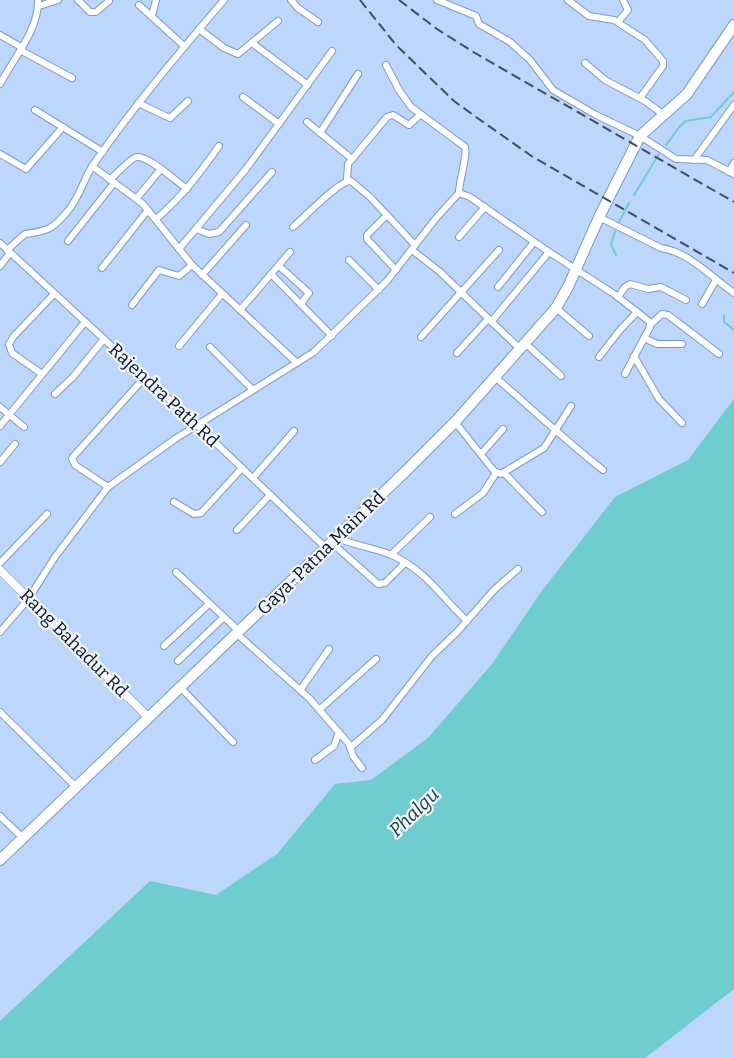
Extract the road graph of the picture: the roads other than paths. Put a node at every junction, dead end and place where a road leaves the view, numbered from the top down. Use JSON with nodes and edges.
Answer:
{"nodes":[{"id":1,"x":58,"y":0,"type":"edge"},
{"id":2,"x":78,"y":0,"type":"edge"},
{"id":3,"x":156,"y":0,"type":"edge"},
{"id":4,"x":224,"y":0,"type":"edge"},
{"id":5,"x":291,"y":0,"type":"edge"},
{"id":6,"x":437,"y":0,"type":"edge"},
{"id":7,"x":623,"y":0,"type":"edge"},
{"id":8,"x":109,"y":1,"type":"edge"},
{"id":9,"x":570,"y":1,"type":"edge"},
{"id":10,"x":39,"y":3,"type":"edge"},
{"id":11,"x":139,"y":5,"type":"dead end"},
{"id":12,"x":152,"y":16,"type":"junction"},
{"id":13,"x":278,"y":21,"type":"dead end"},
{"id":14,"x":318,"y":22,"type":"dead end"},
{"id":15,"x":618,"y":22,"type":"junction"},
{"id":16,"x":734,"y":25,"type":"edge"},
{"id":17,"x":199,"y":29,"type":"junction"},
{"id":18,"x":0,"y":35,"type":"edge"},
{"id":19,"x":252,"y":43,"type":"junction"},
{"id":20,"x":184,"y":46,"type":"junction"},
{"id":21,"x":20,"y":48,"type":"junction"},
{"id":22,"x":332,"y":51,"type":"dead end"},
{"id":23,"x":585,"y":63,"type":"dead end"},
{"id":24,"x":386,"y":64,"type":"dead end"},
{"id":25,"x":358,"y":74,"type":"dead end"},
{"id":26,"x":2,"y":75,"type":"edge"},
{"id":27,"x":72,"y":78,"type":"dead end"},
{"id":28,"x":0,"y":84,"type":"edge"},
{"id":29,"x":308,"y":85,"type":"junction"},
{"id":30,"x":243,"y":97,"type":"dead end"},
{"id":31,"x":640,"y":98,"type":"junction"},
{"id":32,"x":138,"y":102,"type":"junction"},
{"id":33,"x":188,"y":102,"type":"dead end"},
{"id":34,"x":734,"y":105,"type":"edge"},
{"id":35,"x":34,"y":110,"type":"dead end"},
{"id":36,"x":420,"y":115,"type":"junction"},
{"id":37,"x":664,"y":115,"type":"junction"},
{"id":38,"x":307,"y":122,"type":"dead end"},
{"id":39,"x":279,"y":124,"type":"junction"},
{"id":40,"x":63,"y":127,"type":"junction"},
{"id":41,"x":320,"y":133,"type":"junction"},
{"id":42,"x":639,"y":139,"type":"junction"},
{"id":43,"x":219,"y":146,"type":"dead end"},
{"id":44,"x":103,"y":152,"type":"junction"},
{"id":45,"x":0,"y":154,"type":"edge"},
{"id":46,"x":352,"y":159,"type":"junction"},
{"id":47,"x":694,"y":160,"type":"junction"},
{"id":48,"x":734,"y":163,"type":"edge"},
{"id":49,"x":92,"y":166,"type":"junction"},
{"id":50,"x":161,"y":169,"type":"junction"},
{"id":51,"x":272,"y":172,"type":"dead end"},
{"id":52,"x":732,"y":173,"type":"edge"},
{"id":53,"x":347,"y":180,"type":"junction"},
{"id":54,"x":112,"y":181,"type":"junction"},
{"id":55,"x":187,"y":190,"type":"junction"},
{"id":56,"x":460,"y":192,"type":"junction"},
{"id":57,"x":136,"y":199,"type":"junction"},
{"id":58,"x":485,"y":207,"type":"junction"},
{"id":59,"x":148,"y":210,"type":"junction"},
{"id":60,"x":387,"y":215,"type":"junction"},
{"id":61,"x":600,"y":215,"type":"junction"},
{"id":62,"x":156,"y":219,"type":"junction"},
{"id":63,"x":246,"y":225,"type":"dead end"},
{"id":64,"x":293,"y":227,"type":"dead end"},
{"id":65,"x":196,"y":229,"type":"junction"},
{"id":66,"x":459,"y":237,"type":"dead end"},
{"id":67,"x":68,"y":242,"type":"dead end"},
{"id":68,"x":534,"y":242,"type":"junction"},
{"id":69,"x":0,"y":243,"type":"edge"},
{"id":70,"x":414,"y":248,"type":"junction"},
{"id":71,"x":179,"y":249,"type":"junction"},
{"id":72,"x":499,"y":250,"type":"dead end"},
{"id":73,"x":8,"y":252,"type":"junction"},
{"id":74,"x":290,"y":252,"type":"dead end"},
{"id":75,"x":549,"y":252,"type":"junction"},
{"id":76,"x":349,"y":260,"type":"dead end"},
{"id":77,"x":192,"y":264,"type":"junction"},
{"id":78,"x":0,"y":266,"type":"edge"},
{"id":79,"x":279,"y":266,"type":"junction"},
{"id":80,"x":102,"y":268,"type":"dead end"},
{"id":81,"x":396,"y":270,"type":"junction"},
{"id":82,"x":576,"y":270,"type":"junction"},
{"id":83,"x":202,"y":275,"type":"junction"},
{"id":84,"x":272,"y":275,"type":"junction"},
{"id":85,"x":716,"y":280,"type":"junction"},
{"id":86,"x":498,"y":287,"type":"dead end"},
{"id":87,"x":379,"y":290,"type":"junction"},
{"id":88,"x":462,"y":293,"type":"junction"},
{"id":89,"x":734,"y":293,"type":"edge"},
{"id":90,"x":54,"y":294,"type":"junction"},
{"id":91,"x":222,"y":294,"type":"junction"},
{"id":92,"x":618,"y":297,"type":"junction"},
{"id":93,"x":686,"y":300,"type":"dead end"},
{"id":94,"x":301,"y":304,"type":"junction"},
{"id":95,"x":702,"y":304,"type":"dead end"},
{"id":96,"x":132,"y":305,"type":"dead end"},
{"id":97,"x":556,"y":308,"type":"junction"},
{"id":98,"x":242,"y":309,"type":"junction"},
{"id":99,"x":637,"y":312,"type":"junction"},
{"id":100,"x":489,"y":320,"type":"junction"},
{"id":101,"x":85,"y":322,"type":"junction"},
{"id":102,"x":651,"y":324,"type":"junction"},
{"id":103,"x":332,"y":336,"type":"junction"},
{"id":104,"x":589,"y":336,"type":"dead end"},
{"id":105,"x":421,"y":337,"type":"dead end"},
{"id":106,"x":644,"y":338,"type":"junction"},
{"id":107,"x":104,"y":339,"type":"junction"},
{"id":108,"x":682,"y":344,"type":"dead end"},
{"id":109,"x":179,"y":346,"type":"dead end"},
{"id":110,"x":523,"y":346,"type":"junction"},
{"id":111,"x":210,"y":347,"type":"dead end"},
{"id":112,"x":457,"y":353,"type":"dead end"},
{"id":113,"x":719,"y":354,"type":"dead end"},
{"id":114,"x":634,"y":356,"type":"junction"},
{"id":115,"x":600,"y":357,"type":"dead end"},
{"id":116,"x":297,"y":363,"type":"junction"},
{"id":117,"x":42,"y":374,"type":"junction"},
{"id":118,"x":625,"y":374,"type":"dead end"},
{"id":119,"x":561,"y":376,"type":"dead end"},
{"id":120,"x":145,"y":377,"type":"junction"},
{"id":121,"x":495,"y":377,"type":"junction"},
{"id":122,"x":253,"y":390,"type":"junction"},
{"id":123,"x":55,"y":394,"type":"dead end"},
{"id":124,"x":572,"y":406,"type":"dead end"},
{"id":125,"x":0,"y":407,"type":"edge"},
{"id":126,"x":10,"y":415,"type":"junction"},
{"id":127,"x":456,"y":422,"type":"junction"},
{"id":128,"x":682,"y":422,"type":"dead end"},
{"id":129,"x":197,"y":425,"type":"junction"},
{"id":130,"x":0,"y":426,"type":"edge"},
{"id":131,"x":24,"y":427,"type":"dead end"},
{"id":132,"x":503,"y":429,"type":"dead end"},
{"id":133,"x":294,"y":431,"type":"dead end"},
{"id":134,"x":556,"y":433,"type":"junction"},
{"id":135,"x":15,"y":444,"type":"dead end"},
{"id":136,"x":481,"y":454,"type":"junction"},
{"id":137,"x":0,"y":462,"type":"edge"},
{"id":138,"x":242,"y":468,"type":"junction"},
{"id":139,"x":603,"y":470,"type":"dead end"},
{"id":140,"x":496,"y":473,"type":"junction"},
{"id":141,"x":504,"y":473,"type":"junction"},
{"id":142,"x":253,"y":478,"type":"junction"},
{"id":143,"x":108,"y":487,"type":"junction"},
{"id":144,"x":270,"y":495,"type":"junction"},
{"id":145,"x":174,"y":502,"type":"dead end"},
{"id":146,"x":542,"y":512,"type":"dead end"},
{"id":147,"x":47,"y":514,"type":"dead end"},
{"id":148,"x":455,"y":514,"type":"dead end"},
{"id":149,"x":430,"y":517,"type":"dead end"},
{"id":150,"x":236,"y":530,"type":"dead end"},
{"id":151,"x":332,"y":543,"type":"junction"},
{"id":152,"x":391,"y":555,"type":"junction"},
{"id":153,"x":0,"y":563,"type":"edge"},
{"id":154,"x":405,"y":563,"type":"junction"},
{"id":155,"x":518,"y":569,"type":"dead end"},
{"id":156,"x":0,"y":571,"type":"edge"},
{"id":157,"x":176,"y":572,"type":"dead end"},
{"id":158,"x":29,"y":598,"type":"junction"},
{"id":159,"x":209,"y":604,"type":"junction"},
{"id":160,"x":224,"y":617,"type":"junction"},
{"id":161,"x":467,"y":621,"type":"junction"},
{"id":162,"x":0,"y":632,"type":"edge"},
{"id":163,"x":238,"y":633,"type":"junction"},
{"id":164,"x":164,"y":646,"type":"dead end"},
{"id":165,"x":329,"y":649,"type":"dead end"},
{"id":166,"x":376,"y":659,"type":"dead end"},
{"id":167,"x":178,"y":662,"type":"dead end"},
{"id":168,"x":180,"y":687,"type":"junction"},
{"id":169,"x":301,"y":689,"type":"junction"},
{"id":170,"x":320,"y":710,"type":"junction"},
{"id":171,"x":0,"y":712,"type":"edge"},
{"id":172,"x":148,"y":717,"type":"junction"},
{"id":173,"x":339,"y":732,"type":"junction"},
{"id":174,"x":233,"y":742,"type":"dead end"},
{"id":175,"x":351,"y":747,"type":"junction"},
{"id":176,"x":315,"y":760,"type":"dead end"},
{"id":177,"x":362,"y":768,"type":"dead end"},
{"id":178,"x":76,"y":787,"type":"junction"},
{"id":179,"x":0,"y":816,"type":"edge"},
{"id":180,"x":23,"y":838,"type":"junction"},
{"id":181,"x":0,"y":860,"type":"edge"}],
"edges":[{"from":1,"to":10,"type":"street"},
{"from":2,"to":8,"type":"street"},
{"from":3,"to":12,"type":"street"},
{"from":4,"to":17,"type":"street"},
{"from":5,"to":14,"type":"street"},
{"from":6,"to":42,"type":"street"},
{"from":7,"to":15,"type":"street"},
{"from":9,"to":15,"type":"street"},
{"from":10,"to":21,"type":"street"},
{"from":11,"to":12,"type":"street"},
{"from":12,"to":20,"type":"street"},
{"from":13,"to":19,"type":"street"},
{"from":15,"to":31,"type":"street"},
{"from":16,"to":37,"type":"main road"},
{"from":17,"to":19,"type":"street"},
{"from":17,"to":20,"type":"street"},
{"from":18,"to":21,"type":"street"},
{"from":19,"to":29,"type":"street"},
{"from":20,"to":32,"type":"street"},
{"from":21,"to":26,"type":"street"},
{"from":21,"to":27,"type":"street"},
{"from":22,"to":29,"type":"street"},
{"from":23,"to":31,"type":"street"},
{"from":24,"to":36,"type":"street"},
{"from":25,"to":41,"type":"street"},
{"from":26,"to":28,"type":"street"},
{"from":29,"to":39,"type":"street"},
{"from":30,"to":39,"type":"street"},
{"from":31,"to":37,"type":"street"},
{"from":32,"to":33,"type":"street"},
{"from":32,"to":44,"type":"street"},
{"from":34,"to":47,"type":"street"},
{"from":35,"to":40,"type":"street"},
{"from":36,"to":46,"type":"street"},
{"from":36,"to":56,"type":"street"},
{"from":37,"to":42,"type":"main road"},
{"from":38,"to":41,"type":"street"},
{"from":39,"to":65,"type":"street"},
{"from":40,"to":44,"type":"street"},
{"from":40,"to":45,"type":"street"},
{"from":41,"to":46,"type":"street"},
{"from":42,"to":47,"type":"street"},
{"from":42,"to":61,"type":"main road","name":"Gaya-Patna Main Rd"},
{"from":43,"to":55,"type":"street"},
{"from":44,"to":49,"type":"street"},
{"from":46,"to":53,"type":"street"},
{"from":47,"to":52,"type":"street"},
{"from":48,"to":52,"type":"street"},
{"from":49,"to":54,"type":"street"},
{"from":49,"to":73,"type":"street"},
{"from":50,"to":54,"type":"street"},
{"from":50,"to":55,"type":"street"},
{"from":50,"to":57,"type":"street"},
{"from":51,"to":65,"type":"street"},
{"from":53,"to":60,"type":"street"},
{"from":53,"to":64,"type":"street"},
{"from":54,"to":57,"type":"street"},
{"from":54,"to":67,"type":"street"},
{"from":55,"to":62,"type":"street"},
{"from":56,"to":58,"type":"street"},
{"from":56,"to":70,"type":"street"},
{"from":57,"to":59,"type":"street"},
{"from":58,"to":66,"type":"street"},
{"from":58,"to":68,"type":"street"},
{"from":59,"to":62,"type":"street"},
{"from":59,"to":80,"type":"street"},
{"from":60,"to":70,"type":"street"},
{"from":60,"to":81,"type":"street"},
{"from":61,"to":82,"type":"main road","name":"Gaya-Patna Main Rd"},
{"from":61,"to":85,"type":"street"},
{"from":62,"to":71,"type":"street"},
{"from":63,"to":83,"type":"street"},
{"from":65,"to":71,"type":"street"},
{"from":68,"to":75,"type":"street"},
{"from":68,"to":86,"type":"street"},
{"from":69,"to":73,"type":"street","name":"Rajendra Path Rd"},
{"from":70,"to":81,"type":"street"},
{"from":70,"to":88,"type":"street"},
{"from":71,"to":77,"type":"street"},
{"from":72,"to":88,"type":"street"},
{"from":73,"to":78,"type":"street"},
{"from":73,"to":90,"type":"street","name":"Rajendra Path Rd"},
{"from":74,"to":79,"type":"street"},
{"from":75,"to":82,"type":"street"},
{"from":75,"to":100,"type":"street"},
{"from":76,"to":87,"type":"street"},
{"from":77,"to":83,"type":"street"},
{"from":77,"to":96,"type":"street"},
{"from":79,"to":84,"type":"street"},
{"from":79,"to":94,"type":"street"},
{"from":81,"to":87,"type":"street"},
{"from":82,"to":92,"type":"street"},
{"from":82,"to":97,"type":"main road","name":"Gaya-Patna Main Rd"},
{"from":83,"to":91,"type":"street"},
{"from":84,"to":94,"type":"street"},
{"from":84,"to":98,"type":"street"},
{"from":85,"to":89,"type":"street"},
{"from":85,"to":95,"type":"street"},
{"from":87,"to":103,"type":"street"},
{"from":88,"to":100,"type":"street"},
{"from":88,"to":105,"type":"street"},
{"from":90,"to":101,"type":"street","name":"Rajendra Path Rd"},
{"from":90,"to":117,"type":"street"},
{"from":91,"to":98,"type":"street"},
{"from":91,"to":109,"type":"street"},
{"from":92,"to":93,"type":"street"},
{"from":92,"to":99,"type":"street"},
{"from":94,"to":103,"type":"street"},
{"from":97,"to":104,"type":"street"},
{"from":97,"to":110,"type":"main road","name":"Gaya-Patna Main Rd"},
{"from":98,"to":116,"type":"street"},
{"from":99,"to":102,"type":"street"},
{"from":99,"to":115,"type":"street"},
{"from":100,"to":110,"type":"street"},
{"from":100,"to":112,"type":"street"},
{"from":101,"to":107,"type":"street","name":"Rajendra Path Rd"},
{"from":101,"to":117,"type":"street"},
{"from":102,"to":106,"type":"street"},
{"from":102,"to":113,"type":"street"},
{"from":103,"to":116,"type":"street"},
{"from":106,"to":108,"type":"street"},
{"from":106,"to":114,"type":"street"},
{"from":107,"to":120,"type":"street","name":"Rajendra Path Rd"},
{"from":107,"to":123,"type":"street"},
{"from":110,"to":119,"type":"street"},
{"from":110,"to":121,"type":"main road","name":"Gaya-Patna Main Rd"},
{"from":111,"to":122,"type":"street"},
{"from":114,"to":118,"type":"street"},
{"from":114,"to":128,"type":"street"},
{"from":116,"to":122,"type":"street"},
{"from":117,"to":126,"type":"street"},
{"from":120,"to":129,"type":"street","name":"Rajendra Path Rd"},
{"from":120,"to":143,"type":"street"},
{"from":121,"to":127,"type":"main road","name":"Gaya-Patna Main Rd"},
{"from":121,"to":134,"type":"street"},
{"from":122,"to":129,"type":"street"},
{"from":124,"to":134,"type":"street"},
{"from":125,"to":126,"type":"street"},
{"from":126,"to":130,"type":"street"},
{"from":126,"to":131,"type":"street"},
{"from":127,"to":136,"type":"street"},
{"from":127,"to":151,"type":"main road","name":"Gaya-Patna Main Rd"},
{"from":129,"to":138,"type":"street","name":"Rajendra Path Rd"},
{"from":129,"to":143,"type":"street"},
{"from":132,"to":136,"type":"street"},
{"from":133,"to":142,"type":"street"},
{"from":134,"to":139,"type":"street"},
{"from":134,"to":141,"type":"street"},
{"from":135,"to":137,"type":"street"},
{"from":136,"to":140,"type":"street"},
{"from":138,"to":142,"type":"street","name":"Rajendra Path Rd"},
{"from":138,"to":145,"type":"street"},
{"from":140,"to":141,"type":"street"},
{"from":140,"to":148,"type":"street"},
{"from":141,"to":146,"type":"street"},
{"from":142,"to":144,"type":"street","name":"Rajendra Path Rd"},
{"from":143,"to":158,"type":"street"},
{"from":144,"to":150,"type":"street"},
{"from":144,"to":151,"type":"street","name":"Rajendra Path Rd"},
{"from":147,"to":153,"type":"street"},
{"from":149,"to":152,"type":"street"},
{"from":151,"to":152,"type":"street"},
{"from":151,"to":154,"type":"street","name":"Rajendra Path Rd"},
{"from":151,"to":163,"type":"main road","name":"Gaya-Patna Main Rd"},
{"from":152,"to":154,"type":"street"},
{"from":154,"to":161,"type":"street"},
{"from":155,"to":161,"type":"street"},
{"from":156,"to":158,"type":"street","name":"Rang Bahadur Rd"},
{"from":157,"to":159,"type":"street"},
{"from":158,"to":162,"type":"street"},
{"from":158,"to":172,"type":"street","name":"Rang Bahadur Rd"},
{"from":159,"to":160,"type":"street"},
{"from":159,"to":164,"type":"street"},
{"from":160,"to":163,"type":"street"},
{"from":160,"to":167,"type":"street"},
{"from":161,"to":175,"type":"street"},
{"from":163,"to":168,"type":"main road","name":"Gaya-Patna Main Rd"},
{"from":163,"to":169,"type":"street"},
{"from":165,"to":169,"type":"street"},
{"from":166,"to":170,"type":"street"},
{"from":168,"to":172,"type":"main road","name":"Gaya-Patna Main Rd"},
{"from":168,"to":174,"type":"street"},
{"from":169,"to":170,"type":"street"},
{"from":170,"to":173,"type":"street"},
{"from":171,"to":178,"type":"street"},
{"from":172,"to":178,"type":"main road","name":"Gaya-Patna Main Rd"},
{"from":173,"to":175,"type":"street"},
{"from":173,"to":176,"type":"street"},
{"from":175,"to":177,"type":"street"},
{"from":178,"to":180,"type":"main road","name":"Gaya-Patna Main Rd"},
{"from":179,"to":180,"type":"street"},
{"from":180,"to":181,"type":"main road","name":"Gaya-Patna Main Rd"}]}
